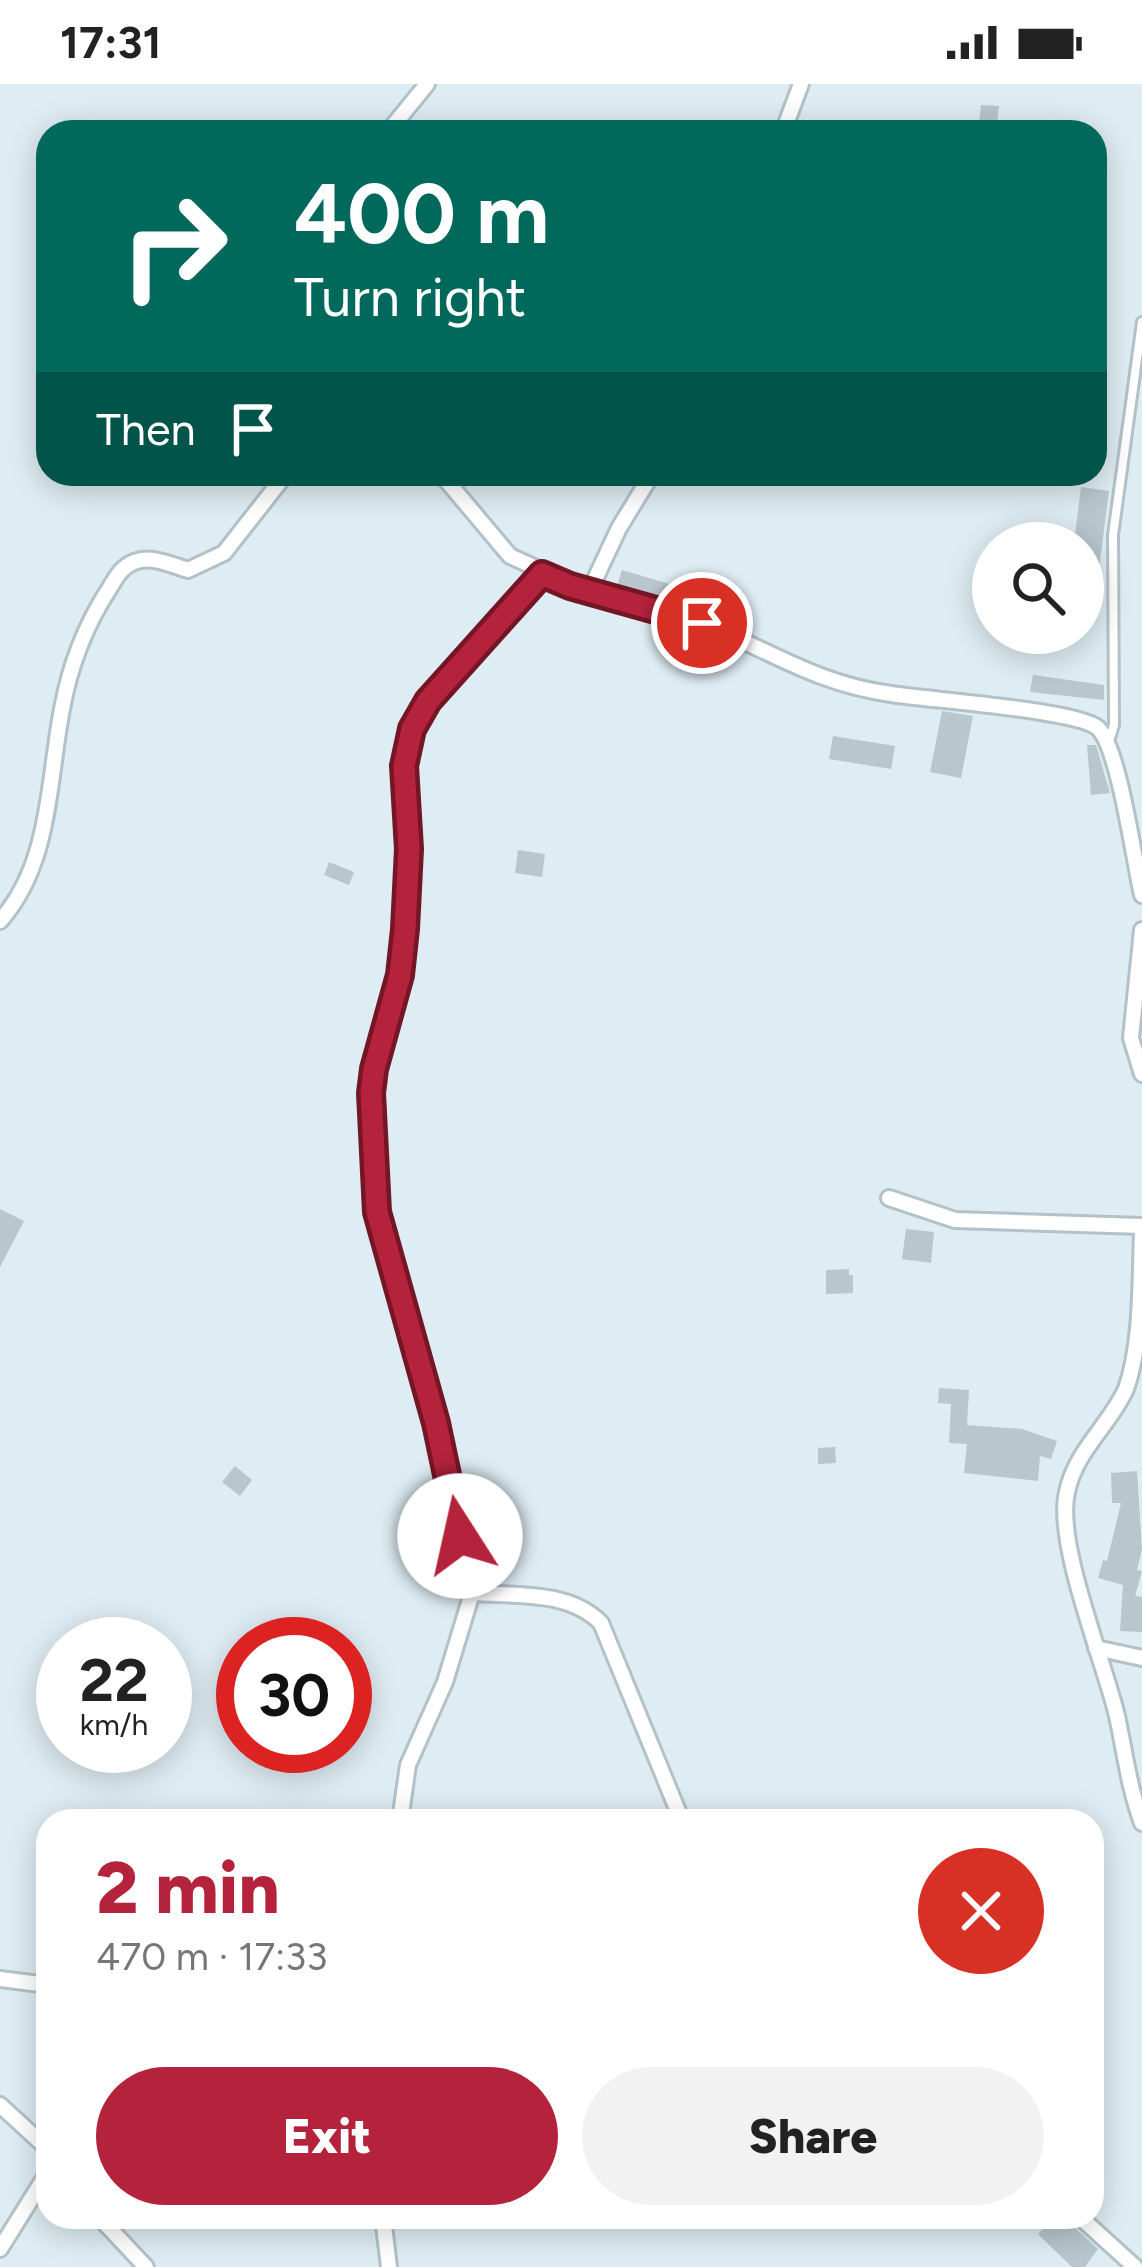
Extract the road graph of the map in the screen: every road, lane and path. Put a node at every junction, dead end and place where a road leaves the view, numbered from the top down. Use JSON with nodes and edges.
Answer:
{"nodes":[{"id":1,"x":427,"y":84,"type":"edge"},
{"id":2,"x":801,"y":84,"type":"edge"},
{"id":3,"x":396,"y":120,"type":"edge"},
{"id":4,"x":788,"y":120,"type":"edge"},
{"id":5,"x":1142,"y":322,"type":"edge"},
{"id":6,"x":277,"y":486,"type":"edge"},
{"id":7,"x":451,"y":486,"type":"edge"},
{"id":8,"x":645,"y":486,"type":"edge"},
{"id":9,"x":542,"y":574,"type":"junction"},
{"id":10,"x":590,"y":592,"type":"junction"},
{"id":11,"x":1108,"y":742,"type":"junction"},
{"id":12,"x":1142,"y":895,"type":"edge"},
{"id":13,"x":0,"y":920,"type":"edge"},
{"id":14,"x":1142,"y":930,"type":"edge"},
{"id":15,"x":1142,"y":1074,"type":"edge"},
{"id":16,"x":889,"y":1198,"type":"dead end"},
{"id":17,"x":1142,"y":1229,"type":"edge"},
{"id":18,"x":472,"y":1593,"type":"junction"},
{"id":19,"x":1096,"y":1648,"type":"junction"},
{"id":20,"x":1142,"y":1658,"type":"edge"},
{"id":21,"x":402,"y":1809,"type":"edge"},
{"id":22,"x":677,"y":1809,"type":"edge"},
{"id":23,"x":1142,"y":1823,"type":"edge"},
{"id":24,"x":0,"y":1979,"type":"edge"},
{"id":25,"x":36,"y":1984,"type":"edge"},
{"id":26,"x":0,"y":2105,"type":"edge"},
{"id":27,"x":36,"y":2138,"type":"edge"},
{"id":28,"x":36,"y":2191,"type":"edge"},
{"id":29,"x":110,"y":2229,"type":"edge"},
{"id":30,"x":384,"y":2229,"type":"edge"},
{"id":31,"x":1089,"y":2229,"type":"edge"},
{"id":32,"x":0,"y":2249,"type":"edge"},
{"id":33,"x":1114,"y":2261,"type":"edge"},
{"id":34,"x":146,"y":2267,"type":"edge"},
{"id":35,"x":389,"y":2267,"type":"edge"},
{"id":36,"x":1135,"y":2267,"type":"edge"}],
"edges":[{"from":1,"to":3,"type":"street"},
{"from":2,"to":4,"type":"street"},
{"from":5,"to":11,"type":"lane"},
{"from":6,"to":13,"type":"street"},
{"from":7,"to":9,"type":"street"},
{"from":8,"to":10,"type":"street"},
{"from":9,"to":10,"type":"street"},
{"from":9,"to":18,"type":"street"},
{"from":10,"to":11,"type":"street"},
{"from":11,"to":12,"type":"street"},
{"from":14,"to":15,"type":"street"},
{"from":16,"to":17,"type":"street"},
{"from":17,"to":19,"type":"street"},
{"from":18,"to":21,"type":"street"},
{"from":18,"to":22,"type":"street"},
{"from":19,"to":20,"type":"street"},
{"from":19,"to":23,"type":"street"},
{"from":24,"to":25,"type":"street"},
{"from":26,"to":27,"type":"street"},
{"from":28,"to":32,"type":"street"},
{"from":29,"to":34,"type":"street"},
{"from":30,"to":35,"type":"street"},
{"from":31,"to":33,"type":"street"},
{"from":33,"to":36,"type":"street"}]}
